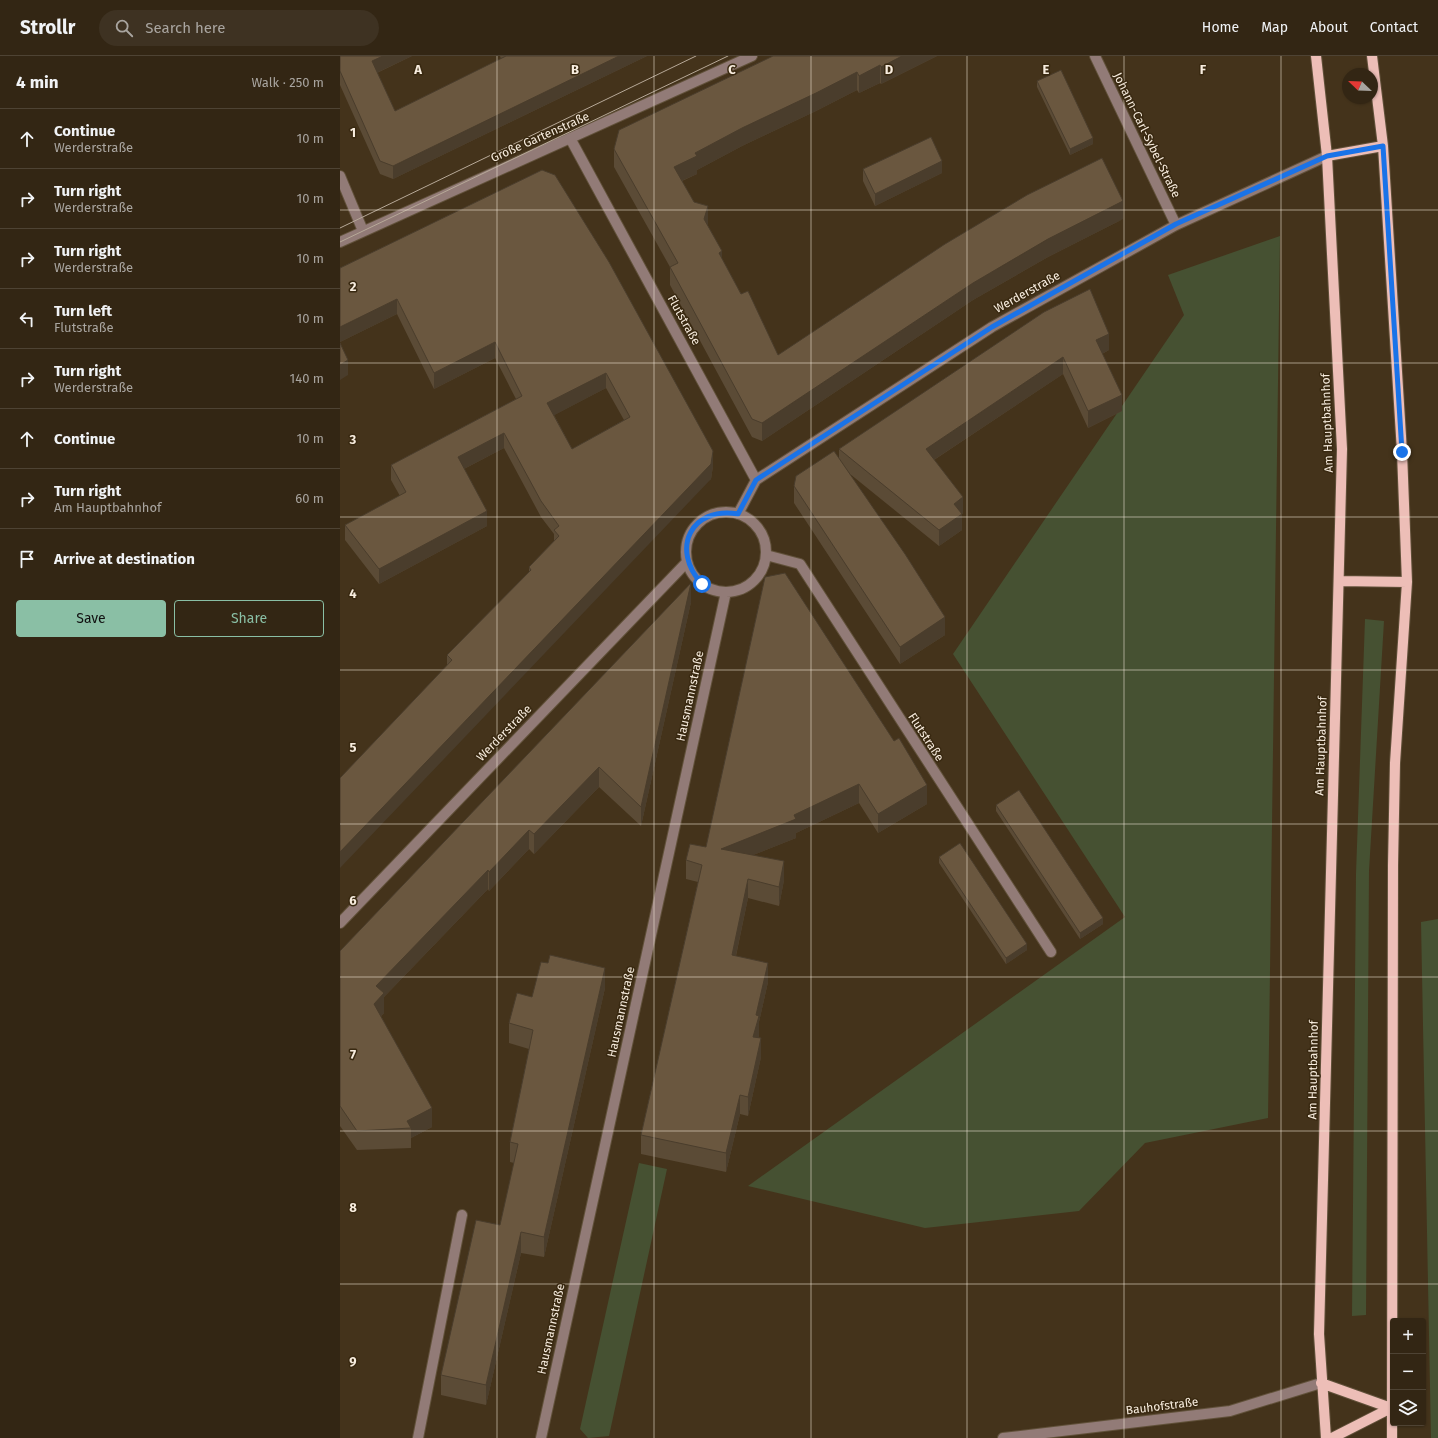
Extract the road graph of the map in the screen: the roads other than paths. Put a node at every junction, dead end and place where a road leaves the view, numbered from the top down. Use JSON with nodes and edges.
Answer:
{"nodes":[{"id":1,"x":752,"y":56,"type":"edge"},
{"id":2,"x":1095,"y":56,"type":"edge"},
{"id":3,"x":1316,"y":56,"type":"edge"},
{"id":4,"x":1372,"y":56,"type":"edge"},
{"id":5,"x":570,"y":138,"type":"junction"},
{"id":6,"x":1383,"y":146,"type":"junction"},
{"id":7,"x":1327,"y":156,"type":"junction"},
{"id":8,"x":340,"y":176,"type":"edge"},
{"id":9,"x":1176,"y":224,"type":"junction"},
{"id":10,"x":363,"y":231,"type":"junction"},
{"id":11,"x":340,"y":242,"type":"edge"},
{"id":12,"x":756,"y":480,"type":"junction"},
{"id":13,"x":738,"y":514,"type":"junction"},
{"id":14,"x":766,"y":555,"type":"junction"},
{"id":15,"x":687,"y":562,"type":"junction"},
{"id":16,"x":1339,"y":581,"type":"junction"},
{"id":17,"x":1407,"y":582,"type":"junction"},
{"id":18,"x":726,"y":592,"type":"junction"},
{"id":19,"x":340,"y":923,"type":"edge"},
{"id":20,"x":1050,"y":952,"type":"dead end"},
{"id":21,"x":462,"y":1214,"type":"dead end"},
{"id":22,"x":1321,"y":1384,"type":"junction"},
{"id":23,"x":1391,"y":1390,"type":"edge"},
{"id":24,"x":1390,"y":1408,"type":"edge"},
{"id":25,"x":1390,"y":1409,"type":"edge"},
{"id":26,"x":1392,"y":1426,"type":"edge"},
{"id":27,"x":418,"y":1438,"type":"edge"},
{"id":28,"x":541,"y":1438,"type":"edge"},
{"id":29,"x":1003,"y":1438,"type":"edge"},
{"id":30,"x":1326,"y":1438,"type":"edge"},
{"id":31,"x":1332,"y":1438,"type":"edge"},
{"id":32,"x":1392,"y":1438,"type":"edge"}],
"edges":[{"from":1,"to":5,"type":"street","name":"Große Gartenstraße"},
{"from":2,"to":9,"type":"street","name":"Johann-Carl-Sybel-Straße"},
{"from":3,"to":7,"type":"main road","name":"Am Hauptbahnhof"},
{"from":4,"to":6,"type":"main road"},
{"from":5,"to":10,"type":"street","name":"Große Gartenstraße"},
{"from":5,"to":12,"type":"street","name":"Flutstraße"},
{"from":6,"to":7,"type":"main road"},
{"from":6,"to":17,"type":"main road"},
{"from":7,"to":9,"type":"street","name":"Werderstraße"},
{"from":7,"to":16,"type":"main road","name":"Am Hauptbahnhof"},
{"from":8,"to":10,"type":"street"},
{"from":9,"to":12,"type":"street","name":"Werderstraße"},
{"from":10,"to":11,"type":"street","name":"Große Gartenstraße"},
{"from":12,"to":13,"type":"street"},
{"from":13,"to":14,"type":"street"},
{"from":13,"to":15,"type":"street"},
{"from":14,"to":18,"type":"street"},
{"from":14,"to":20,"type":"street","name":"Flutstraße"},
{"from":15,"to":18,"type":"street"},
{"from":15,"to":19,"type":"street","name":"Werderstraße"},
{"from":16,"to":17,"type":"main road"},
{"from":16,"to":22,"type":"main road","name":"Am Hauptbahnhof"},
{"from":17,"to":23,"type":"main road"},
{"from":18,"to":28,"type":"street","name":"Hausmannstraße"},
{"from":21,"to":27,"type":"street"},
{"from":22,"to":24,"type":"main road"},
{"from":22,"to":29,"type":"street","name":"Bauhofstraße"},
{"from":22,"to":30,"type":"main road","name":"Am Hauptbahnhof"},
{"from":25,"to":31,"type":"main road"},
{"from":26,"to":32,"type":"main road"}]}
